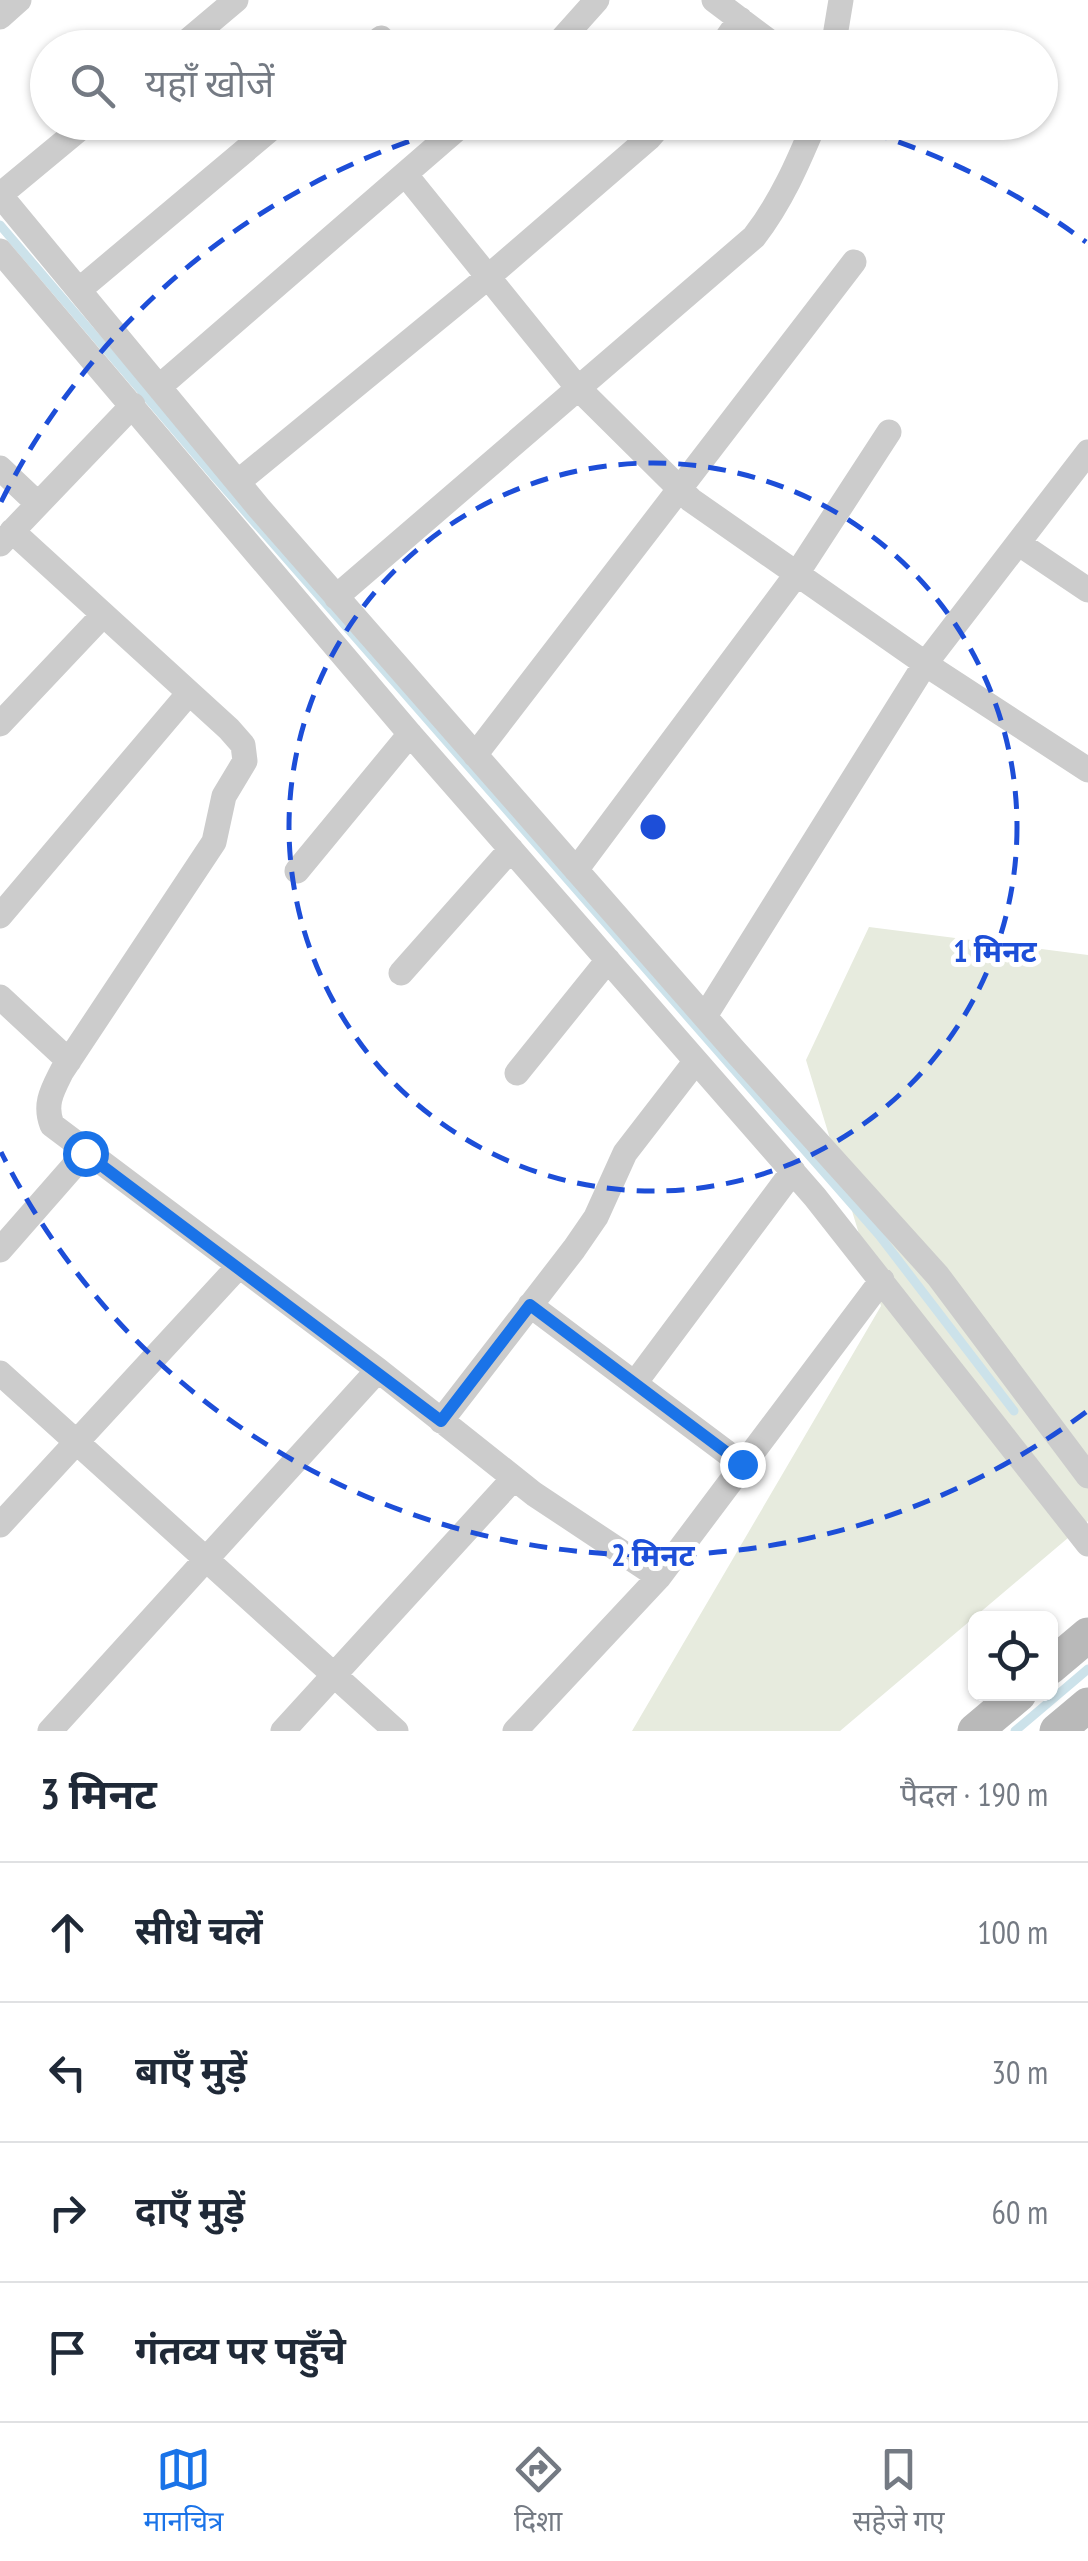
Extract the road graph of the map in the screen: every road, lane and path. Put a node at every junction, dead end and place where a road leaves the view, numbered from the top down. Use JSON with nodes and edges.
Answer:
{"nodes":[{"id":1,"x":19,"y":0,"type":"edge"},
{"id":2,"x":236,"y":0,"type":"edge"},
{"id":3,"x":597,"y":0,"type":"edge"},
{"id":4,"x":714,"y":0,"type":"edge"},
{"id":5,"x":840,"y":0,"type":"edge"},
{"id":6,"x":0,"y":17,"type":"edge"},
{"id":7,"x":740,"y":20,"type":"junction"},
{"id":8,"x":200,"y":30,"type":"edge"},
{"id":9,"x":570,"y":30,"type":"edge"},
{"id":10,"x":733,"y":30,"type":"edge"},
{"id":11,"x":754,"y":30,"type":"edge"},
{"id":12,"x":836,"y":30,"type":"edge"},
{"id":13,"x":66,"y":140,"type":"edge"},
{"id":14,"x":259,"y":140,"type":"edge"},
{"id":15,"x":445,"y":140,"type":"edge"},
{"id":16,"x":648,"y":140,"type":"edge"},
{"id":17,"x":808,"y":140,"type":"edge"},
{"id":18,"x":404,"y":174,"type":"junction"},
{"id":19,"x":0,"y":195,"type":"edge"},
{"id":20,"x":0,"y":251,"type":"edge"},
{"id":21,"x":854,"y":262,"type":"dead end"},
{"id":22,"x":488,"y":277,"type":"junction"},
{"id":23,"x":80,"y":290,"type":"junction"},
{"id":24,"x":159,"y":386,"type":"junction"},
{"id":25,"x":577,"y":387,"type":"junction"},
{"id":26,"x":133,"y":405,"type":"junction"},
{"id":27,"x":890,"y":432,"type":"dead end"},
{"id":28,"x":1088,"y":452,"type":"edge"},
{"id":29,"x":0,"y":468,"type":"edge"},
{"id":30,"x":238,"y":482,"type":"junction"},
{"id":31,"x":678,"y":490,"type":"junction"},
{"id":32,"x":38,"y":504,"type":"junction"},
{"id":33,"x":6,"y":537,"type":"edge"},
{"id":34,"x":1018,"y":543,"type":"junction"},
{"id":35,"x":796,"y":575,"type":"junction"},
{"id":36,"x":1088,"y":590,"type":"edge"},
{"id":37,"x":336,"y":597,"type":"junction"},
{"id":38,"x":103,"y":615,"type":"junction"},
{"id":39,"x":925,"y":664,"type":"junction"},
{"id":40,"x":188,"y":692,"type":"junction"},
{"id":41,"x":0,"y":724,"type":"edge"},
{"id":42,"x":410,"y":734,"type":"junction"},
{"id":43,"x":475,"y":755,"type":"junction"},
{"id":44,"x":1088,"y":770,"type":"edge"},
{"id":45,"x":512,"y":850,"type":"junction"},
{"id":46,"x":576,"y":870,"type":"junction"},
{"id":47,"x":297,"y":871,"type":"dead end"},
{"id":48,"x":0,"y":916,"type":"edge"},
{"id":49,"x":608,"y":960,"type":"junction"},
{"id":50,"x":402,"y":973,"type":"dead end"},
{"id":51,"x":0,"y":997,"type":"edge"},
{"id":52,"x":705,"y":1016,"type":"junction"},
{"id":53,"x":68,"y":1061,"type":"junction"},
{"id":54,"x":696,"y":1061,"type":"junction"},
{"id":55,"x":517,"y":1073,"type":"dead end"},
{"id":56,"x":85,"y":1153,"type":"junction"},
{"id":57,"x":793,"y":1171,"type":"junction"},
{"id":58,"x":0,"y":1250,"type":"edge"},
{"id":59,"x":238,"y":1267,"type":"junction"},
{"id":60,"x":882,"y":1280,"type":"junction"},
{"id":61,"x":530,"y":1305,"type":"junction"},
{"id":62,"x":378,"y":1370,"type":"junction"},
{"id":63,"x":0,"y":1373,"type":"edge"},
{"id":64,"x":634,"y":1384,"type":"junction"},
{"id":65,"x":441,"y":1421,"type":"junction"},
{"id":66,"x":75,"y":1442,"type":"junction"},
{"id":67,"x":742,"y":1464,"type":"junction"},
{"id":68,"x":1088,"y":1476,"type":"edge"},
{"id":69,"x":514,"y":1478,"type":"junction"},
{"id":70,"x":0,"y":1525,"type":"edge"},
{"id":71,"x":1088,"y":1544,"type":"edge"},
{"id":72,"x":208,"y":1561,"type":"junction"},
{"id":73,"x":659,"y":1576,"type":"junction"},
{"id":74,"x":1088,"y":1635,"type":"edge"},
{"id":75,"x":1058,"y":1660,"type":"edge"},
{"id":76,"x":333,"y":1674,"type":"junction"},
{"id":77,"x":1011,"y":1701,"type":"edge"},
{"id":78,"x":1088,"y":1705,"type":"edge"},
{"id":79,"x":50,"y":1731,"type":"edge"},
{"id":80,"x":283,"y":1731,"type":"edge"},
{"id":81,"x":396,"y":1731,"type":"edge"},
{"id":82,"x":516,"y":1731,"type":"edge"},
{"id":83,"x":975,"y":1731,"type":"edge"},
{"id":84,"x":1057,"y":1731,"type":"edge"}],
"edges":[{"from":1,"to":6,"type":"street"},
{"from":2,"to":8,"type":"street"},
{"from":3,"to":9,"type":"street"},
{"from":4,"to":7,"type":"street"},
{"from":5,"to":12,"type":"street"},
{"from":7,"to":10,"type":"street"},
{"from":7,"to":11,"type":"street"},
{"from":13,"to":19,"type":"street"},
{"from":14,"to":23,"type":"street"},
{"from":15,"to":18,"type":"street"},
{"from":16,"to":22,"type":"street"},
{"from":17,"to":25,"type":"street"},
{"from":18,"to":22,"type":"street"},
{"from":18,"to":24,"type":"street"},
{"from":19,"to":23,"type":"street"},
{"from":20,"to":26,"type":"street"},
{"from":21,"to":31,"type":"street"},
{"from":22,"to":25,"type":"street"},
{"from":22,"to":30,"type":"street"},
{"from":23,"to":24,"type":"street"},
{"from":24,"to":30,"type":"street"},
{"from":25,"to":31,"type":"street"},
{"from":25,"to":37,"type":"street"},
{"from":26,"to":32,"type":"street"},
{"from":26,"to":42,"type":"street"},
{"from":27,"to":35,"type":"street"},
{"from":28,"to":34,"type":"street"},
{"from":29,"to":32,"type":"street"},
{"from":30,"to":37,"type":"street"},
{"from":31,"to":35,"type":"street"},
{"from":31,"to":43,"type":"street"},
{"from":32,"to":33,"type":"street"},
{"from":33,"to":38,"type":"street"},
{"from":34,"to":36,"type":"street"},
{"from":34,"to":39,"type":"street"},
{"from":35,"to":39,"type":"street"},
{"from":35,"to":46,"type":"street"},
{"from":37,"to":43,"type":"street"},
{"from":38,"to":40,"type":"street"},
{"from":38,"to":41,"type":"street"},
{"from":39,"to":44,"type":"street"},
{"from":39,"to":52,"type":"street"},
{"from":40,"to":48,"type":"street"},
{"from":40,"to":53,"type":"street"},
{"from":42,"to":45,"type":"street"},
{"from":42,"to":47,"type":"street"},
{"from":43,"to":46,"type":"street"},
{"from":45,"to":49,"type":"street"},
{"from":45,"to":50,"type":"street"},
{"from":46,"to":52,"type":"street"},
{"from":49,"to":54,"type":"street"},
{"from":49,"to":55,"type":"street"},
{"from":51,"to":53,"type":"street"},
{"from":52,"to":68,"type":"street"},
{"from":53,"to":56,"type":"street"},
{"from":54,"to":57,"type":"street"},
{"from":54,"to":61,"type":"street"},
{"from":56,"to":58,"type":"street"},
{"from":56,"to":59,"type":"street"},
{"from":57,"to":60,"type":"street"},
{"from":57,"to":64,"type":"street"},
{"from":59,"to":62,"type":"street"},
{"from":59,"to":66,"type":"street"},
{"from":60,"to":67,"type":"street"},
{"from":60,"to":71,"type":"street"},
{"from":61,"to":64,"type":"street"},
{"from":61,"to":65,"type":"street"},
{"from":62,"to":65,"type":"street"},
{"from":62,"to":72,"type":"street"},
{"from":63,"to":66,"type":"street"},
{"from":64,"to":67,"type":"street"},
{"from":65,"to":69,"type":"street"},
{"from":66,"to":70,"type":"street"},
{"from":66,"to":72,"type":"street"},
{"from":67,"to":73,"type":"street"},
{"from":69,"to":73,"type":"street"},
{"from":69,"to":76,"type":"street"},
{"from":72,"to":76,"type":"street"},
{"from":72,"to":79,"type":"street"},
{"from":73,"to":82,"type":"street"},
{"from":74,"to":75,"type":"street"},
{"from":76,"to":80,"type":"street"},
{"from":76,"to":81,"type":"street"},
{"from":77,"to":83,"type":"street"},
{"from":78,"to":84,"type":"street"}]}
